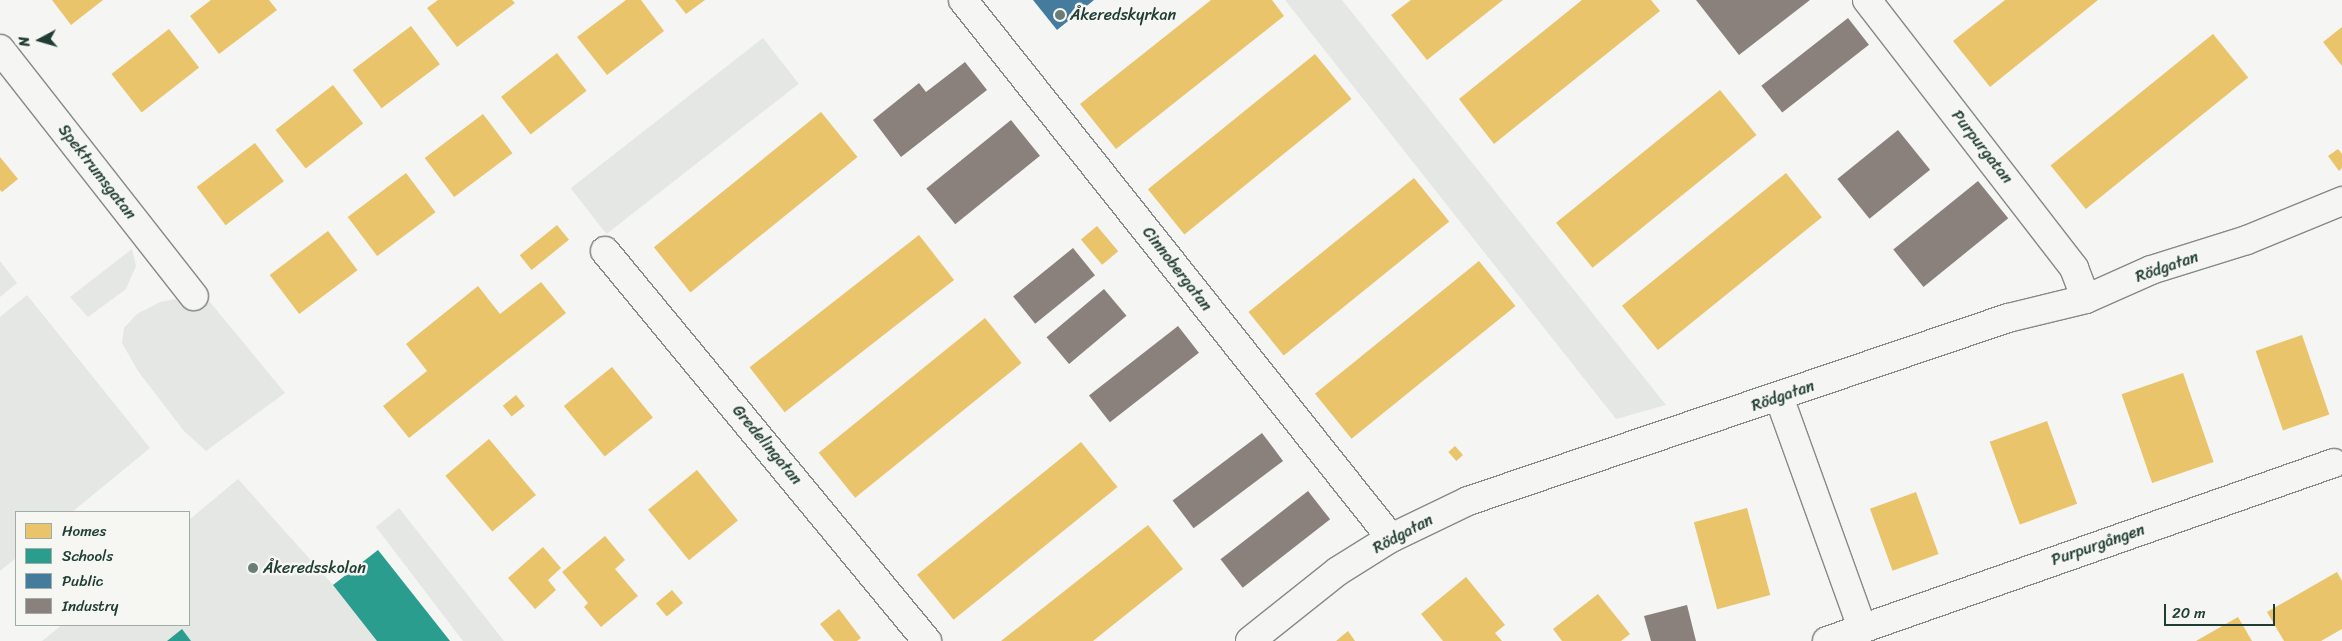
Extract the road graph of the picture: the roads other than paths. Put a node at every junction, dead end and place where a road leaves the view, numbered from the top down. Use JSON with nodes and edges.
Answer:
{"nodes":[{"id":1,"x":964,"y":0,"type":"edge"},
{"id":2,"x":1867,"y":0,"type":"edge"},
{"id":3,"x":0,"y":49,"type":"edge"},
{"id":4,"x":2342,"y":201,"type":"edge"},
{"id":5,"x":605,"y":251,"type":"dead end"},
{"id":6,"x":194,"y":296,"type":"dead end"},
{"id":7,"x":2086,"y":300,"type":"junction"},
{"id":8,"x":1779,"y":397,"type":"junction"},
{"id":9,"x":2334,"y":462,"type":"dead end"},
{"id":10,"x":1391,"y":538,"type":"junction"},
{"id":11,"x":1862,"y":628,"type":"junction"},
{"id":12,"x":928,"y":641,"type":"edge"},
{"id":13,"x":1250,"y":641,"type":"edge"},
{"id":14,"x":1827,"y":641,"type":"edge"}],
"edges":[{"from":1,"to":10,"type":"street","name":"Cinnobergatan"},
{"from":2,"to":7,"type":"street","name":"Purpurgatan"},
{"from":3,"to":6,"type":"street","name":"Spektrumsgatan"},
{"from":4,"to":7,"type":"street","name":"Rödgatan"},
{"from":5,"to":12,"type":"street","name":"Gredelingatan"},
{"from":7,"to":8,"type":"street","name":"Rödgatan"},
{"from":8,"to":10,"type":"street","name":"Rödgatan"},
{"from":8,"to":11,"type":"street"},
{"from":9,"to":11,"type":"street","name":"Purpurgången"},
{"from":10,"to":13,"type":"street","name":"Rödgatan"},
{"from":11,"to":14,"type":"street","name":"Purpurgången"}]}
